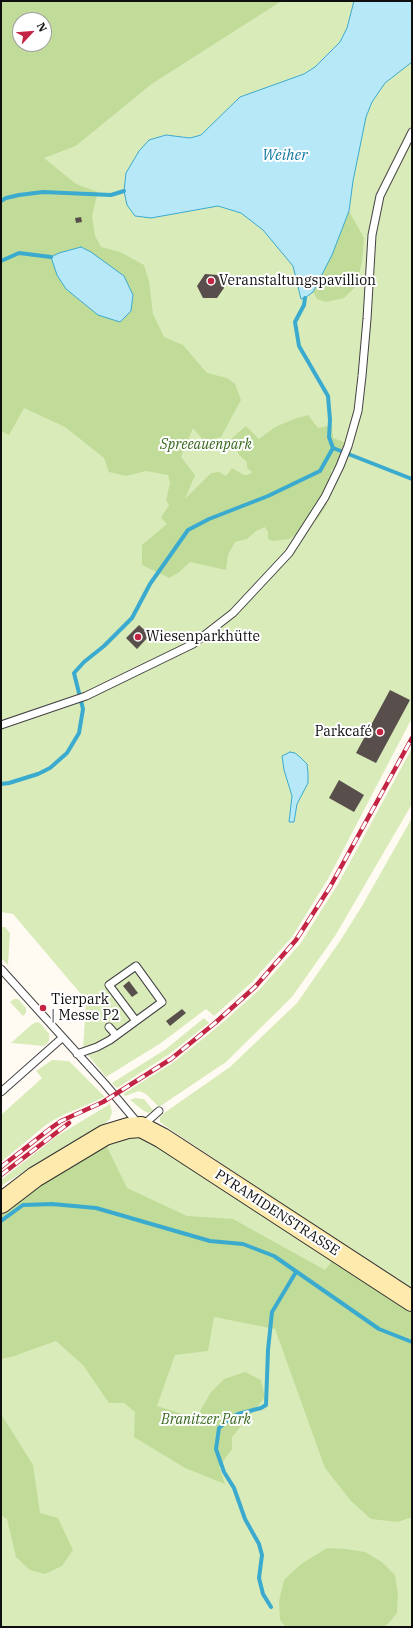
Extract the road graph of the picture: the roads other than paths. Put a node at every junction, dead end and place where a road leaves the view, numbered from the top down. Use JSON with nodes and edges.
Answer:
{"nodes":[{"id":1,"x":412,"y":132,"type":"edge"},
{"id":2,"x":1,"y":725,"type":"edge"},
{"id":3,"x":1,"y":969,"type":"edge"},
{"id":4,"x":136,"y":1021,"type":"junction"},
{"id":5,"x":109,"y":1027,"type":"dead end"},
{"id":6,"x":116,"y":1035,"type":"junction"},
{"id":7,"x":62,"y":1038,"type":"junction"},
{"id":8,"x":77,"y":1054,"type":"junction"},
{"id":9,"x":1,"y":1092,"type":"edge"},
{"id":10,"x":159,"y":1111,"type":"dead end"},
{"id":11,"x":141,"y":1128,"type":"junction"},
{"id":12,"x":1,"y":1203,"type":"edge"},
{"id":13,"x":412,"y":1301,"type":"edge"}],
"edges":[{"from":1,"to":2,"type":"lane"},
{"from":3,"to":7,"type":"lane"},
{"from":4,"to":4,"type":"lane"},
{"from":4,"to":6,"type":"lane"},
{"from":5,"to":6,"type":"lane"},
{"from":6,"to":8,"type":"lane"},
{"from":7,"to":8,"type":"lane"},
{"from":7,"to":9,"type":"lane"},
{"from":8,"to":11,"type":"lane"},
{"from":10,"to":11,"type":"lane"},
{"from":11,"to":12,"type":"street"},
{"from":11,"to":13,"type":"street","name":"PYRAMIDENSTRASSE"}]}
